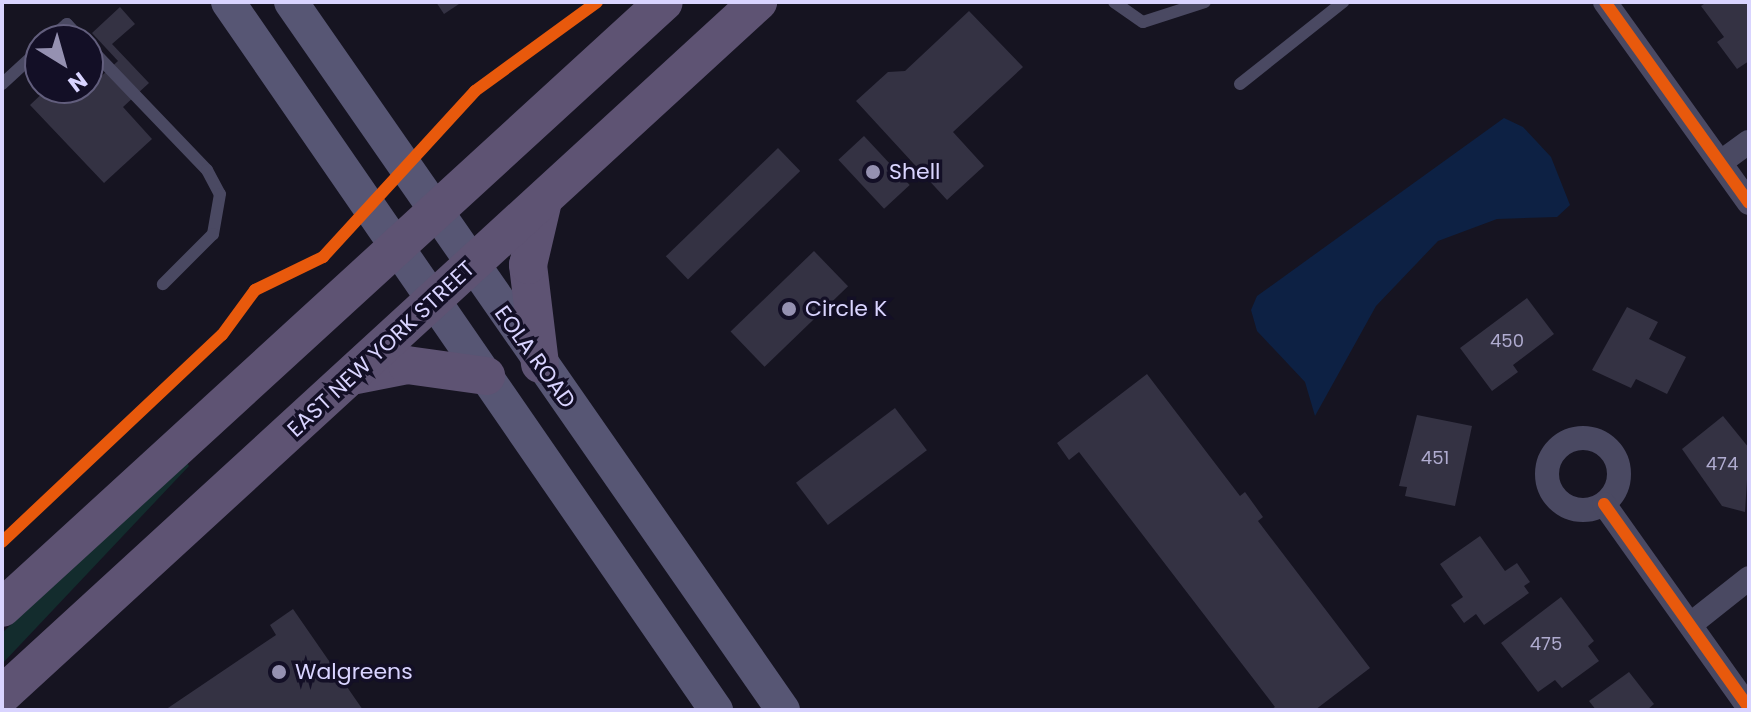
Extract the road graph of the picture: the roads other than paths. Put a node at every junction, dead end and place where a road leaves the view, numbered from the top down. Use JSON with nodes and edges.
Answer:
{"nodes":[{"id":1,"x":228,"y":2,"type":"edge"},
{"id":2,"x":291,"y":2,"type":"edge"},
{"id":3,"x":664,"y":2,"type":"edge"},
{"id":4,"x":758,"y":2,"type":"edge"},
{"id":5,"x":1114,"y":2,"type":"edge"},
{"id":6,"x":1205,"y":2,"type":"edge"},
{"id":7,"x":1343,"y":2,"type":"edge"},
{"id":8,"x":1604,"y":5,"type":"edge"},
{"id":9,"x":104,"y":63,"type":"edge"},
{"id":10,"x":24,"y":64,"type":"edge"},
{"id":11,"x":2,"y":84,"type":"edge"},
{"id":12,"x":1240,"y":84,"type":"dead end"},
{"id":13,"x":1749,"y":142,"type":"edge"},
{"id":14,"x":1721,"y":162,"type":"junction"},
{"id":15,"x":543,"y":201,"type":"junction"},
{"id":16,"x":1749,"y":203,"type":"edge"},
{"id":17,"x":434,"y":212,"type":"junction"},
{"id":18,"x":397,"y":246,"type":"junction"},
{"id":19,"x":470,"y":266,"type":"junction"},
{"id":20,"x":163,"y":284,"type":"dead end"},
{"id":21,"x":434,"y":300,"type":"junction"},
{"id":22,"x":540,"y":364,"type":"junction"},
{"id":23,"x":351,"y":376,"type":"junction"},
{"id":24,"x":486,"y":376,"type":"junction"},
{"id":25,"x":1604,"y":504,"type":"dead end"},
{"id":26,"x":1749,"y":578,"type":"edge"},
{"id":27,"x":2,"y":608,"type":"edge"},
{"id":28,"x":1691,"y":624,"type":"junction"},
{"id":29,"x":2,"y":695,"type":"edge"},
{"id":30,"x":1749,"y":708,"type":"edge"},
{"id":31,"x":716,"y":710,"type":"edge"},
{"id":32,"x":783,"y":710,"type":"edge"}],
"edges":[{"from":1,"to":18,"type":"main road"},
{"from":2,"to":17,"type":"main road","name":"EOLA ROAD"},
{"from":3,"to":17,"type":"main road"},
{"from":4,"to":15,"type":"main road","name":"EAST NEW YORK STREET"},
{"from":5,"to":6,"type":"lane"},
{"from":7,"to":12,"type":"lane"},
{"from":8,"to":14,"type":"street"},
{"from":9,"to":20,"type":"lane"},
{"from":10,"to":11,"type":"lane"},
{"from":13,"to":14,"type":"street"},
{"from":14,"to":16,"type":"street"},
{"from":15,"to":19,"type":"main road","name":"EAST NEW YORK STREET"},
{"from":15,"to":22,"type":"main road"},
{"from":17,"to":18,"type":"main road"},
{"from":17,"to":19,"type":"main road","name":"EOLA ROAD"},
{"from":18,"to":21,"type":"main road"},
{"from":18,"to":27,"type":"main road"},
{"from":19,"to":21,"type":"main road","name":"EAST NEW YORK STREET"},
{"from":19,"to":22,"type":"main road","name":"EOLA ROAD"},
{"from":21,"to":23,"type":"main road","name":"EAST NEW YORK STREET"},
{"from":21,"to":24,"type":"main road"},
{"from":22,"to":32,"type":"main road","name":"EOLA ROAD"},
{"from":23,"to":24,"type":"main road"},
{"from":23,"to":29,"type":"main road","name":"EAST NEW YORK STREET"},
{"from":24,"to":31,"type":"main road"},
{"from":25,"to":28,"type":"street"},
{"from":26,"to":28,"type":"street"},
{"from":28,"to":30,"type":"street"}]}
